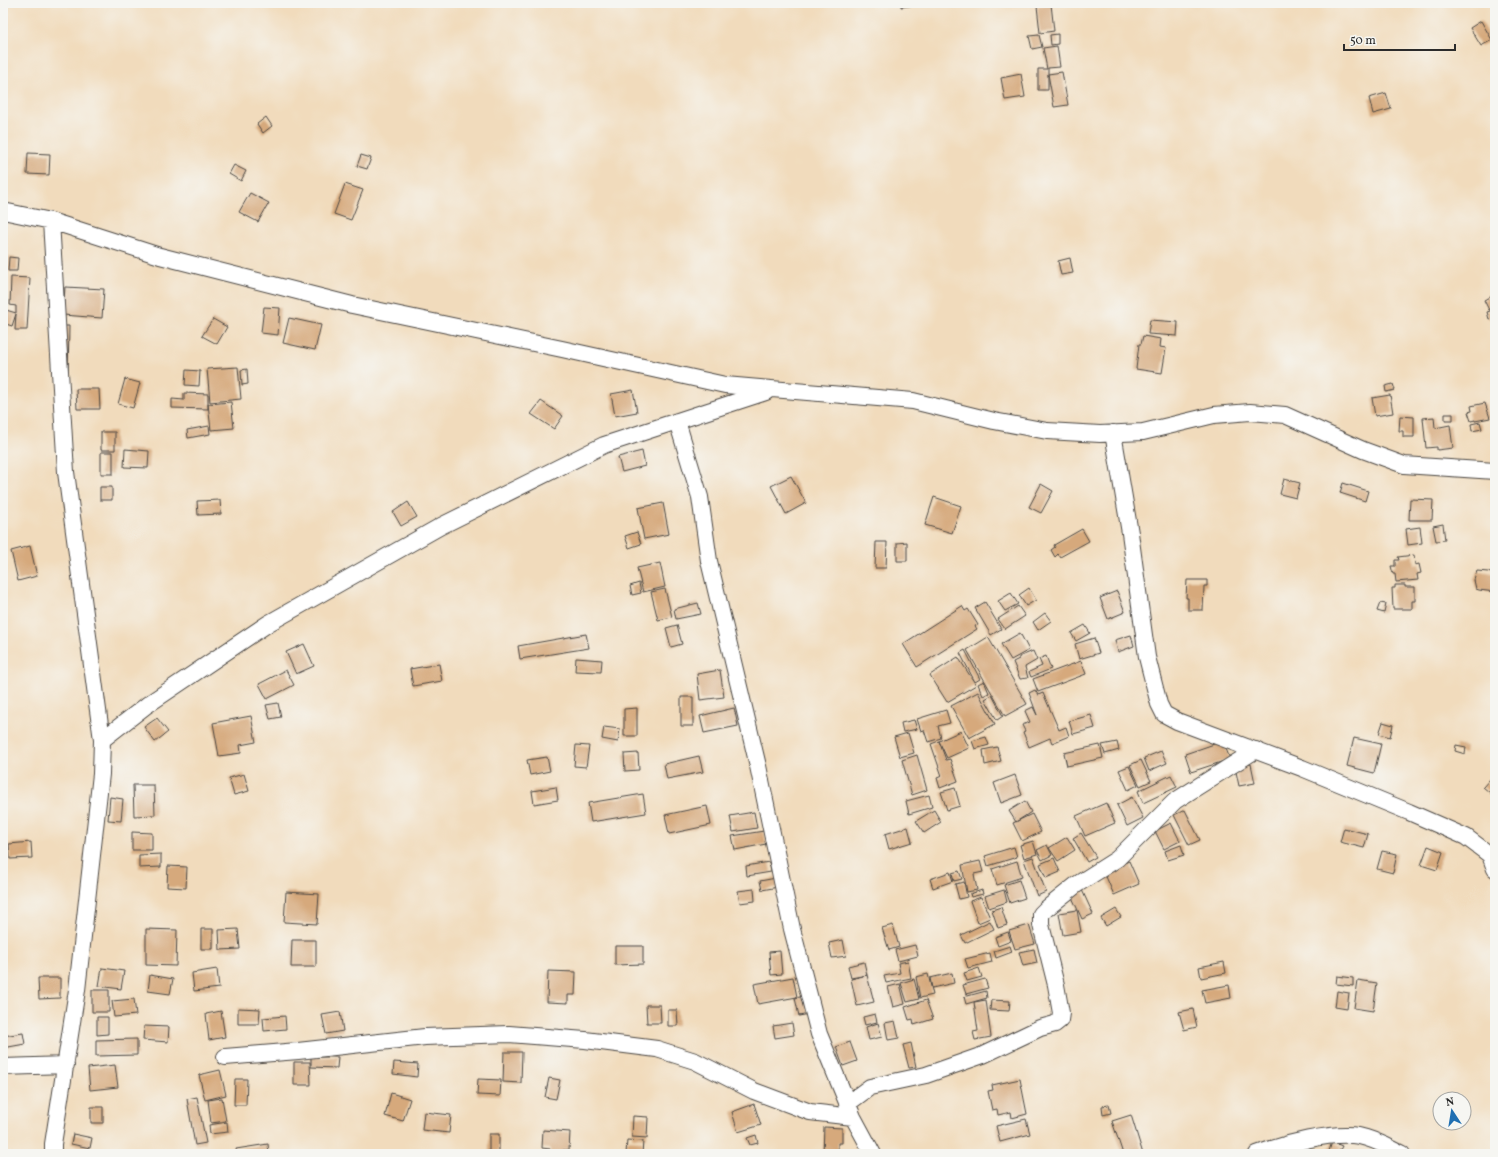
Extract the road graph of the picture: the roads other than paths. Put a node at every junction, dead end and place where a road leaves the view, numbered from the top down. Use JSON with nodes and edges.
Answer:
{"nodes":[{"id":1,"x":3,"y":211,"type":"edge"},
{"id":2,"x":51,"y":221,"type":"junction"},
{"id":3,"x":773,"y":390,"type":"junction"},
{"id":4,"x":677,"y":421,"type":"junction"},
{"id":5,"x":1114,"y":433,"type":"junction"},
{"id":6,"x":1495,"y":471,"type":"edge"},
{"id":7,"x":102,"y":740,"type":"junction"},
{"id":8,"x":1256,"y":750,"type":"junction"},
{"id":9,"x":1495,"y":869,"type":"edge"},
{"id":10,"x":225,"y":1056,"type":"dead end"},
{"id":11,"x":66,"y":1065,"type":"junction"},
{"id":12,"x":3,"y":1067,"type":"edge"},
{"id":13,"x":850,"y":1110,"type":"junction"},
{"id":14,"x":53,"y":1154,"type":"edge"},
{"id":15,"x":873,"y":1154,"type":"edge"},
{"id":16,"x":1257,"y":1154,"type":"edge"},
{"id":17,"x":1402,"y":1154,"type":"edge"}],
"edges":[{"from":1,"to":2,"type":"street"},
{"from":2,"to":3,"type":"street"},
{"from":2,"to":7,"type":"street"},
{"from":3,"to":4,"type":"street"},
{"from":3,"to":5,"type":"street"},
{"from":4,"to":7,"type":"street"},
{"from":4,"to":13,"type":"street"},
{"from":5,"to":6,"type":"street"},
{"from":5,"to":8,"type":"street"},
{"from":7,"to":11,"type":"street"},
{"from":8,"to":9,"type":"street"},
{"from":8,"to":13,"type":"street"},
{"from":10,"to":13,"type":"street"},
{"from":11,"to":12,"type":"street"},
{"from":11,"to":14,"type":"street"},
{"from":13,"to":15,"type":"street"},
{"from":16,"to":17,"type":"street"}]}
